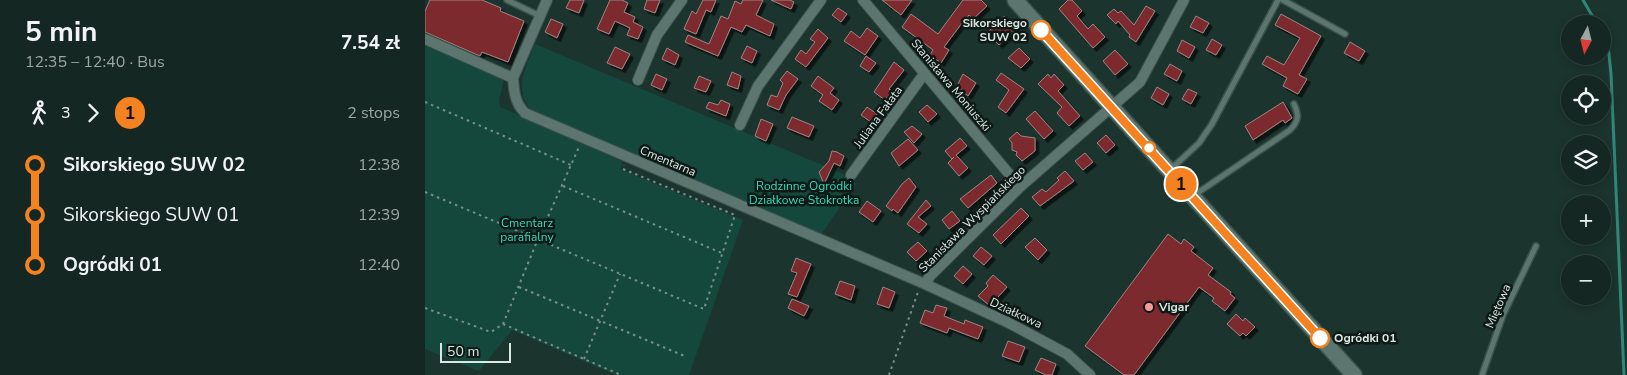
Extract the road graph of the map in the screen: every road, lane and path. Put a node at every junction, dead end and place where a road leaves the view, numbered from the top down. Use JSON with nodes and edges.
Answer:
{"nodes":[{"id":1,"x":507,"y":0,"type":"edge"},
{"id":2,"x":547,"y":0,"type":"edge"},
{"id":3,"x":682,"y":0,"type":"edge"},
{"id":4,"x":821,"y":0,"type":"edge"},
{"id":5,"x":863,"y":0,"type":"edge"},
{"id":6,"x":1015,"y":0,"type":"edge"},
{"id":7,"x":1184,"y":0,"type":"edge"},
{"id":8,"x":1278,"y":0,"type":"edge"},
{"id":9,"x":1283,"y":0,"type":"edge"},
{"id":10,"x":540,"y":16,"type":"junction"},
{"id":11,"x":1345,"y":34,"type":"dead end"},
{"id":12,"x":425,"y":39,"type":"edge"},
{"id":13,"x":924,"y":74,"type":"junction"},
{"id":14,"x":513,"y":78,"type":"junction"},
{"id":15,"x":638,"y":80,"type":"dead end"},
{"id":16,"x":425,"y":102,"type":"edge"},
{"id":17,"x":1294,"y":104,"type":"dead end"},
{"id":18,"x":1112,"y":106,"type":"junction"},
{"id":19,"x":740,"y":126,"type":"dead end"},
{"id":20,"x":583,"y":138,"type":"junction"},
{"id":21,"x":625,"y":161,"type":"dead end"},
{"id":22,"x":571,"y":165,"type":"junction"},
{"id":23,"x":1169,"y":170,"type":"junction"},
{"id":24,"x":851,"y":176,"type":"dead end"},
{"id":25,"x":562,"y":186,"type":"junction"},
{"id":26,"x":1020,"y":186,"type":"junction"},
{"id":27,"x":425,"y":192,"type":"edge"},
{"id":28,"x":1193,"y":196,"type":"junction"},
{"id":29,"x":538,"y":239,"type":"junction"},
{"id":30,"x":1536,"y":246,"type":"dead end"},
{"id":31,"x":722,"y":253,"type":"junction"},
{"id":32,"x":620,"y":274,"type":"junction"},
{"id":33,"x":925,"y":284,"type":"junction"},
{"id":34,"x":519,"y":287,"type":"junction"},
{"id":35,"x":425,"y":308,"type":"edge"},
{"id":36,"x":599,"y":320,"type":"junction"},
{"id":37,"x":503,"y":324,"type":"junction"},
{"id":38,"x":687,"y":357,"type":"dead end"},
{"id":39,"x":584,"y":359,"type":"junction"},
{"id":40,"x":621,"y":375,"type":"edge"},
{"id":41,"x":889,"y":375,"type":"edge"},
{"id":42,"x":1090,"y":375,"type":"edge"},
{"id":43,"x":1354,"y":375,"type":"edge"},
{"id":44,"x":1482,"y":375,"type":"edge"}],
"edges":[{"from":1,"to":10,"type":"lane"},
{"from":2,"to":10,"type":"street"},
{"from":3,"to":15,"type":"street"},
{"from":4,"to":19,"type":"street"},
{"from":5,"to":13,"type":"street","name":"Stanisława Moniuszki"},
{"from":6,"to":18,"type":"street"},
{"from":7,"to":18,"type":"street","name":"Stanisława Wyspiańskiego"},
{"from":8,"to":23,"type":"lane"},
{"from":9,"to":11,"type":"lane"},
{"from":10,"to":14,"type":"street"},
{"from":12,"to":14,"type":"street"},
{"from":13,"to":24,"type":"street","name":"Juliana Fałata"},
{"from":13,"to":26,"type":"street","name":"Stanisława Moniuszki"},
{"from":14,"to":20,"type":"street","name":"Cmentarna"},
{"from":16,"to":22,"type":"path"},
{"from":17,"to":28,"type":"lane"},
{"from":18,"to":23,"type":"street"},
{"from":18,"to":26,"type":"street","name":"Stanisława Wyspiańskiego"},
{"from":20,"to":22,"type":"path"},
{"from":20,"to":33,"type":"street","name":"Cmentarna"},
{"from":21,"to":31,"type":"path"},
{"from":22,"to":25,"type":"path"},
{"from":23,"to":28,"type":"street"},
{"from":25,"to":29,"type":"path"},
{"from":25,"to":31,"type":"path"},
{"from":26,"to":33,"type":"street","name":"Stanisława Wyspiańskiego"},
{"from":27,"to":29,"type":"path"},
{"from":28,"to":43,"type":"street"},
{"from":29,"to":32,"type":"path"},
{"from":29,"to":34,"type":"path"},
{"from":30,"to":44,"type":"lane","name":"Miętowa"},
{"from":31,"to":32,"type":"path"},
{"from":32,"to":36,"type":"path"},
{"from":33,"to":41,"type":"path","name":"Stanisława Wyspiańskiego"},
{"from":33,"to":42,"type":"street","name":"Działkowa"},
{"from":34,"to":36,"type":"path"},
{"from":34,"to":37,"type":"path"},
{"from":35,"to":37,"type":"path"},
{"from":36,"to":38,"type":"path"},
{"from":36,"to":39,"type":"path"},
{"from":37,"to":39,"type":"path"},
{"from":39,"to":40,"type":"path"}]}
